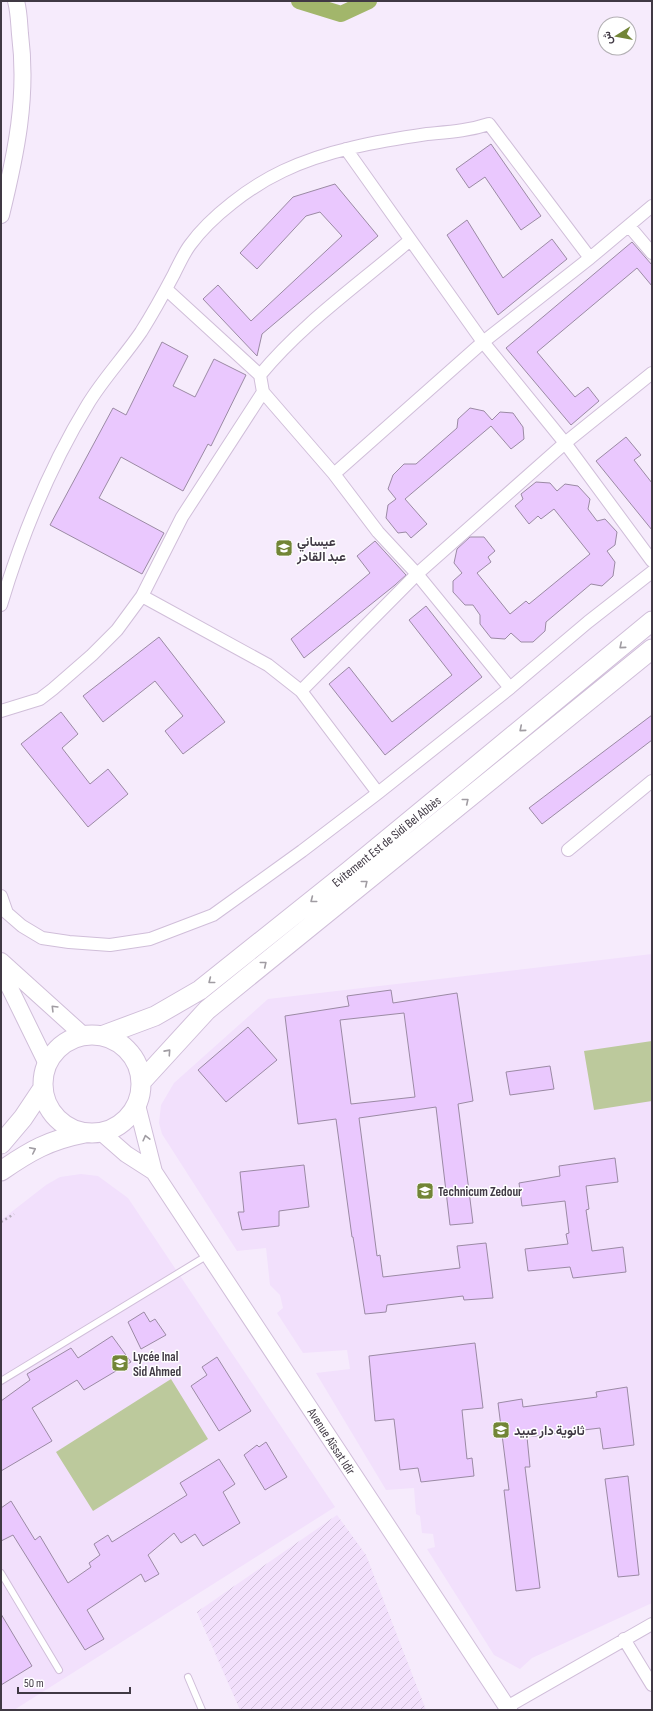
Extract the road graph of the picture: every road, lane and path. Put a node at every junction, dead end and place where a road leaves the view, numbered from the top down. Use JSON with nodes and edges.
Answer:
{"nodes":[{"id":1,"x":16,"y":1,"type":"edge"},
{"id":2,"x":346,"y":149,"type":"junction"},
{"id":3,"x":652,"y":206,"type":"edge"},
{"id":4,"x":1,"y":215,"type":"edge"},
{"id":5,"x":629,"y":226,"type":"junction"},
{"id":6,"x":409,"y":241,"type":"junction"},
{"id":7,"x":652,"y":253,"type":"edge"},
{"id":8,"x":590,"y":258,"type":"junction"},
{"id":9,"x":166,"y":289,"type":"junction"},
{"id":10,"x":483,"y":342,"type":"junction"},
{"id":11,"x":652,"y":373,"type":"edge"},
{"id":12,"x":260,"y":375,"type":"junction"},
{"id":13,"x":263,"y":392,"type":"junction"},
{"id":14,"x":566,"y":444,"type":"junction"},
{"id":15,"x":334,"y":474,"type":"junction"},
{"id":16,"x":652,"y":562,"type":"edge"},
{"id":17,"x":652,"y":572,"type":"edge"},
{"id":18,"x":417,"y":574,"type":"junction"},
{"id":19,"x":142,"y":596,"type":"junction"},
{"id":20,"x":1,"y":605,"type":"edge"},
{"id":21,"x":652,"y":621,"type":"edge"},
{"id":22,"x":652,"y":649,"type":"edge"},
{"id":23,"x":510,"y":688,"type":"junction"},
{"id":24,"x":300,"y":691,"type":"junction"},
{"id":25,"x":1,"y":711,"type":"edge"},
{"id":26,"x":652,"y":781,"type":"edge"},
{"id":27,"x":378,"y":793,"type":"junction"},
{"id":28,"x":568,"y":850,"type":"dead end"},
{"id":29,"x":1,"y":896,"type":"edge"},
{"id":30,"x":4,"y":916,"type":"edge"},
{"id":31,"x":1,"y":961,"type":"edge"},
{"id":32,"x":1,"y":970,"type":"edge"},
{"id":33,"x":83,"y":1035,"type":"junction"},
{"id":34,"x":104,"y":1036,"type":"junction"},
{"id":35,"x":47,"y":1064,"type":"junction"},
{"id":36,"x":142,"y":1081,"type":"junction"},
{"id":37,"x":43,"y":1088,"type":"junction"},
{"id":38,"x":137,"y":1105,"type":"junction"},
{"id":39,"x":94,"y":1133,"type":"junction"},
{"id":40,"x":1,"y":1144,"type":"edge"},
{"id":41,"x":1,"y":1172,"type":"edge"},
{"id":42,"x":154,"y":1172,"type":"junction"},
{"id":43,"x":14,"y":1214,"type":"dead end"},
{"id":44,"x":1,"y":1222,"type":"edge"},
{"id":45,"x":209,"y":1254,"type":"junction"},
{"id":46,"x":1,"y":1381,"type":"edge"},
{"id":47,"x":1,"y":1573,"type":"edge"},
{"id":48,"x":652,"y":1624,"type":"edge"},
{"id":49,"x":624,"y":1639,"type":"junction"},
{"id":50,"x":59,"y":1670,"type":"dead end"},
{"id":51,"x":188,"y":1677,"type":"dead end"},
{"id":52,"x":652,"y":1685,"type":"edge"},
{"id":53,"x":508,"y":1708,"type":"edge"},
{"id":54,"x":202,"y":1710,"type":"edge"}],
"edges":[{"from":1,"to":4,"type":"main road"},
{"from":2,"to":6,"type":"street"},
{"from":2,"to":8,"type":"street"},
{"from":2,"to":9,"type":"street"},
{"from":3,"to":5,"type":"street"},
{"from":5,"to":7,"type":"street"},
{"from":5,"to":8,"type":"street"},
{"from":6,"to":10,"type":"street"},
{"from":6,"to":12,"type":"street"},
{"from":8,"to":10,"type":"street"},
{"from":9,"to":12,"type":"street"},
{"from":9,"to":20,"type":"street"},
{"from":10,"to":14,"type":"street"},
{"from":10,"to":15,"type":"street"},
{"from":11,"to":14,"type":"street"},
{"from":12,"to":13,"type":"street"},
{"from":13,"to":15,"type":"street"},
{"from":13,"to":19,"type":"street"},
{"from":14,"to":16,"type":"street"},
{"from":14,"to":18,"type":"street"},
{"from":15,"to":18,"type":"street"},
{"from":17,"to":23,"type":"street"},
{"from":18,"to":23,"type":"street"},
{"from":18,"to":24,"type":"street"},
{"from":19,"to":24,"type":"street"},
{"from":19,"to":25,"type":"street"},
{"from":21,"to":34,"type":"highway","name":"Evitement Est de Sidi Bel Abbès","one_way":true},
{"from":36,"to":22,"type":"highway","name":"Evitement Est de Sidi Bel Abbès","one_way":true},
{"from":23,"to":27,"type":"street"},
{"from":24,"to":27,"type":"street"},
{"from":26,"to":28,"type":"street"},
{"from":27,"to":30,"type":"street"},
{"from":29,"to":30,"type":"street"},
{"from":33,"to":31,"type":"main road","one_way":true},
{"from":32,"to":35,"type":"main road"},
{"from":33,"to":34,"type":"highway"},
{"from":33,"to":35,"type":"highway"},
{"from":34,"to":36,"type":"highway"},
{"from":35,"to":37,"type":"highway"},
{"from":36,"to":38,"type":"highway"},
{"from":37,"to":39,"type":"highway"},
{"from":37,"to":40,"type":"highway"},
{"from":38,"to":39,"type":"highway"},
{"from":42,"to":38,"type":"main road","one_way":true},
{"from":41,"to":39,"type":"highway","one_way":true},
{"from":39,"to":42,"type":"main road"},
{"from":42,"to":45,"type":"main road","name":"Avenue Aïssat Idir"},
{"from":43,"to":44,"type":"path"},
{"from":45,"to":46,"type":"lane"},
{"from":45,"to":53,"type":"main road","name":"Avenue Aïssat Idir"},
{"from":47,"to":50,"type":"lane"},
{"from":48,"to":49,"type":"street"},
{"from":49,"to":52,"type":"street"},
{"from":49,"to":53,"type":"street"},
{"from":51,"to":54,"type":"lane"}]}
